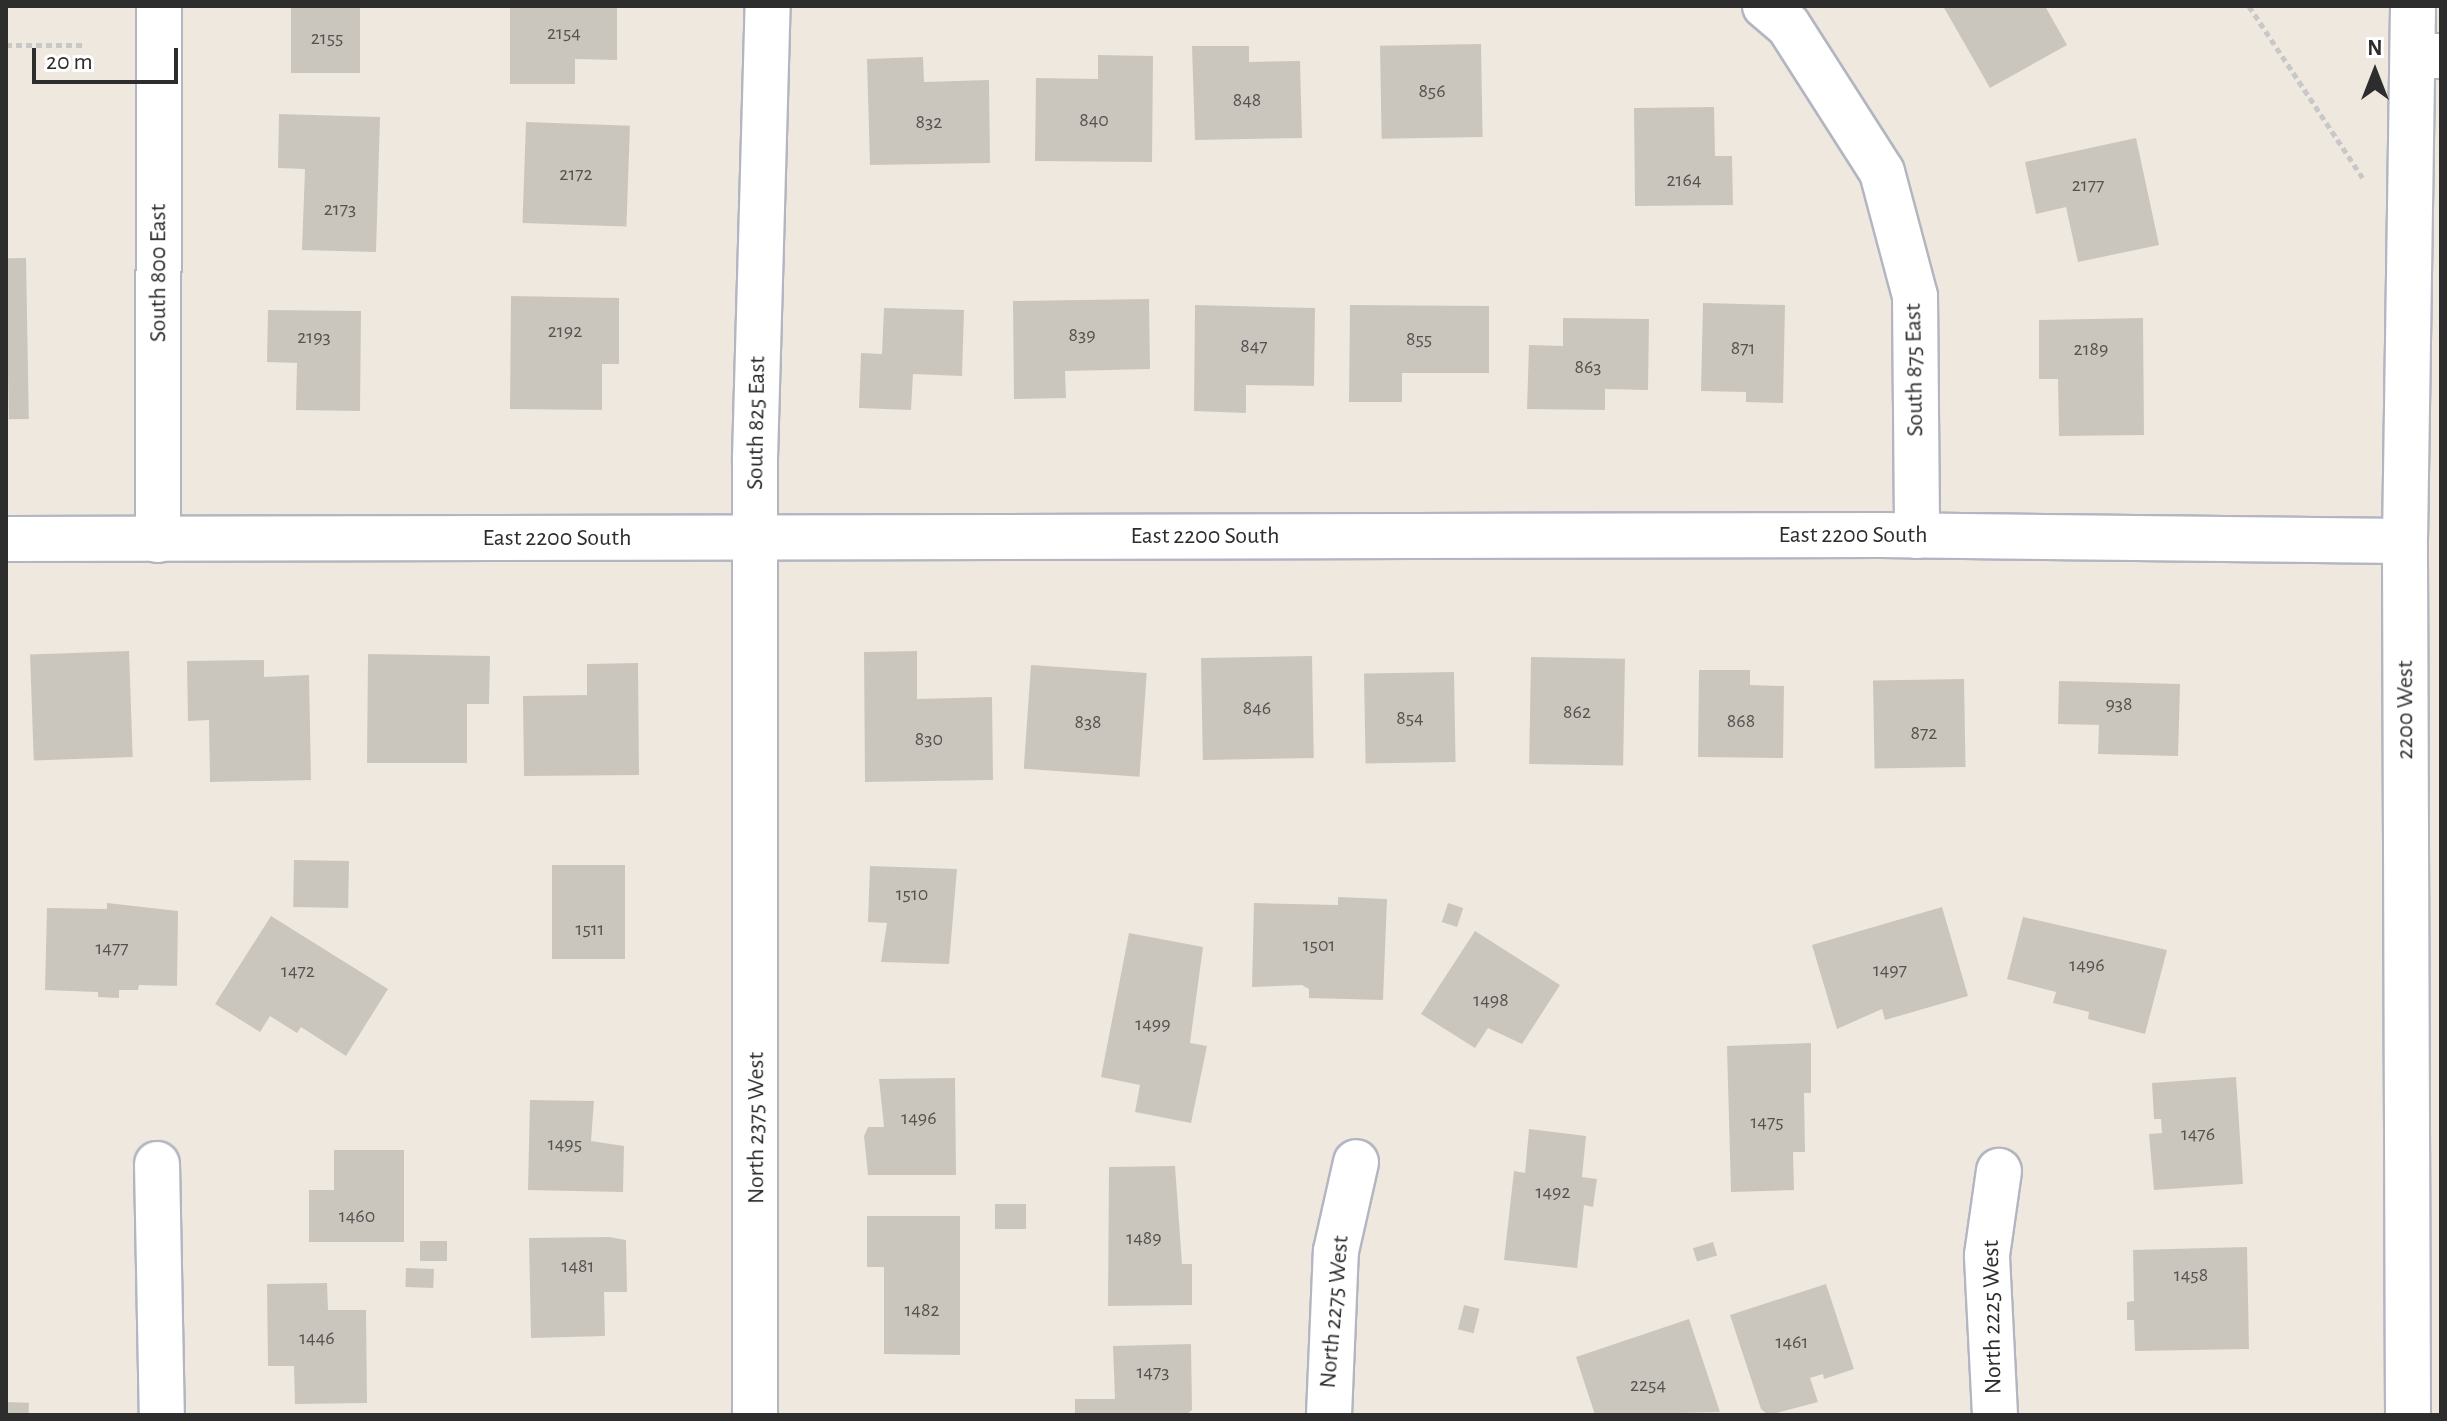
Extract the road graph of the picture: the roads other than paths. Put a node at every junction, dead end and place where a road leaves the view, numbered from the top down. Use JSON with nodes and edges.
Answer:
{"nodes":[{"id":1,"x":159,"y":6,"type":"edge"},
{"id":2,"x":768,"y":6,"type":"edge"},
{"id":3,"x":1765,"y":6,"type":"edge"},
{"id":4,"x":2413,"y":6,"type":"edge"},
{"id":5,"x":2427,"y":56,"type":"edge"},
{"id":6,"x":1917,"y":536,"type":"junction"},
{"id":7,"x":756,"y":538,"type":"junction"},
{"id":8,"x":6,"y":539,"type":"edge"},
{"id":9,"x":158,"y":540,"type":"junction"},
{"id":10,"x":2405,"y":541,"type":"junction"},
{"id":11,"x":758,"y":840,"type":"joint"},
{"id":12,"x":1356,"y":1162,"type":"dead end"},
{"id":13,"x":157,"y":1164,"type":"dead end"},
{"id":14,"x":1999,"y":1171,"type":"dead end"},
{"id":15,"x":162,"y":1415,"type":"edge"},
{"id":16,"x":755,"y":1415,"type":"edge"},
{"id":17,"x":1329,"y":1415,"type":"edge"},
{"id":18,"x":1995,"y":1415,"type":"edge"},
{"id":19,"x":2408,"y":1415,"type":"edge"}],
"edges":[{"from":1,"to":9,"type":"street","name":"South 800 East"},
{"from":2,"to":7,"type":"street","name":"South 825 East"},
{"from":3,"to":6,"type":"street","name":"South 875 East"},
{"from":4,"to":5,"type":"street","name":"2200 West"},
{"from":5,"to":10,"type":"street","name":"2200 West"},
{"from":6,"to":7,"type":"street","name":"East 2200 South"},
{"from":6,"to":10,"type":"street","name":"East 2200 South"},
{"from":7,"to":9,"type":"street","name":"East 2200 South"},
{"from":7,"to":11,"type":"street","name":"South 825 East"},
{"from":8,"to":9,"type":"street","name":"East 2200 South"},
{"from":10,"to":19,"type":"street","name":"2200 West"},
{"from":11,"to":16,"type":"street","name":"North 2375 West"},
{"from":12,"to":17,"type":"street","name":"North 2275 West"},
{"from":13,"to":15,"type":"street"},
{"from":14,"to":18,"type":"street","name":"North 2225 West"}]}
